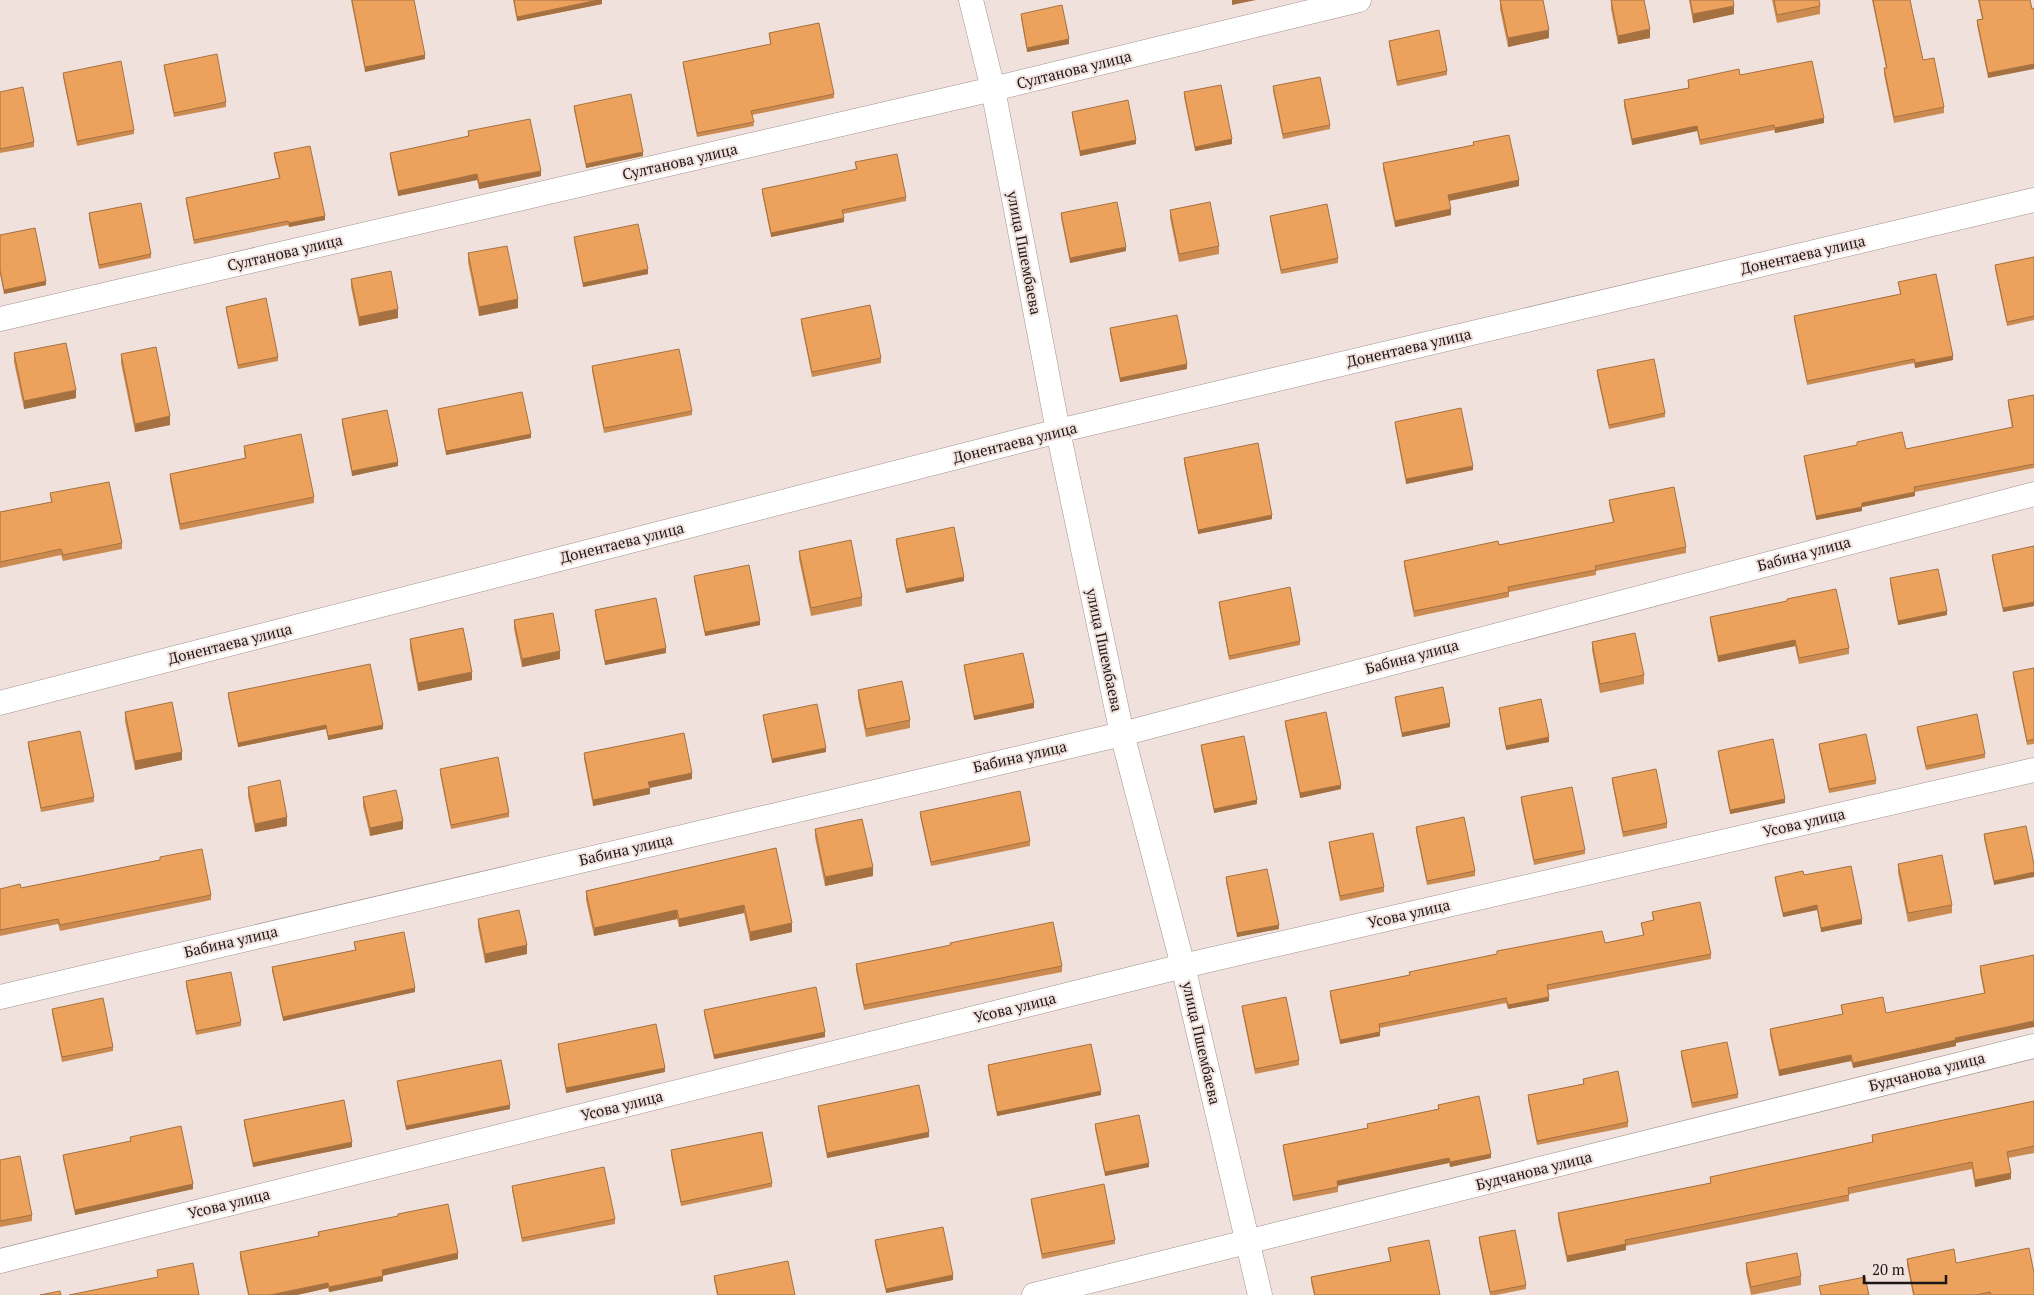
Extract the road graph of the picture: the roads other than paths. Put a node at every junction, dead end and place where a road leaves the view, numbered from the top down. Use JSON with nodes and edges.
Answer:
{"nodes":[{"id":1,"x":971,"y":0,"type":"edge"},
{"id":2,"x":1359,"y":0,"type":"edge"},
{"id":3,"x":993,"y":90,"type":"junction"},
{"id":4,"x":2034,"y":200,"type":"edge"},
{"id":5,"x":0,"y":319,"type":"edge"},
{"id":6,"x":1058,"y":431,"type":"junction"},
{"id":7,"x":2034,"y":494,"type":"edge"},
{"id":8,"x":0,"y":703,"type":"edge"},
{"id":9,"x":1122,"y":734,"type":"junction"},
{"id":10,"x":2034,"y":770,"type":"edge"},
{"id":11,"x":1183,"y":966,"type":"junction"},
{"id":12,"x":0,"y":997,"type":"edge"},
{"id":13,"x":2034,"y":1046,"type":"edge"},
{"id":14,"x":1248,"y":1243,"type":"junction"},
{"id":15,"x":0,"y":1261,"type":"edge"},
{"id":16,"x":1034,"y":1295,"type":"edge"},
{"id":17,"x":1260,"y":1295,"type":"edge"}],
"edges":[{"from":1,"to":3,"type":"street","name":"улица Пшембаева"},
{"from":2,"to":3,"type":"street","name":"Султанова улица"},
{"from":3,"to":5,"type":"street","name":"Султанова улица"},
{"from":3,"to":6,"type":"street","name":"улица Пшембаева"},
{"from":4,"to":6,"type":"street","name":"Донентаева улица"},
{"from":6,"to":8,"type":"street","name":"Донентаева улица"},
{"from":6,"to":9,"type":"street","name":"улица Пшембаева"},
{"from":7,"to":9,"type":"street","name":"Бабина улица"},
{"from":9,"to":11,"type":"street","name":"улица Пшембаева"},
{"from":9,"to":12,"type":"street","name":"Бабина улица"},
{"from":10,"to":11,"type":"street","name":"Усова улица"},
{"from":11,"to":14,"type":"street","name":"улица Пшембаева"},
{"from":11,"to":15,"type":"street","name":"Усова улица"},
{"from":13,"to":14,"type":"street","name":"Будчанова улица"},
{"from":14,"to":16,"type":"street","name":"Будчанова улица"},
{"from":14,"to":17,"type":"street","name":"улица Пшембаева"}]}
